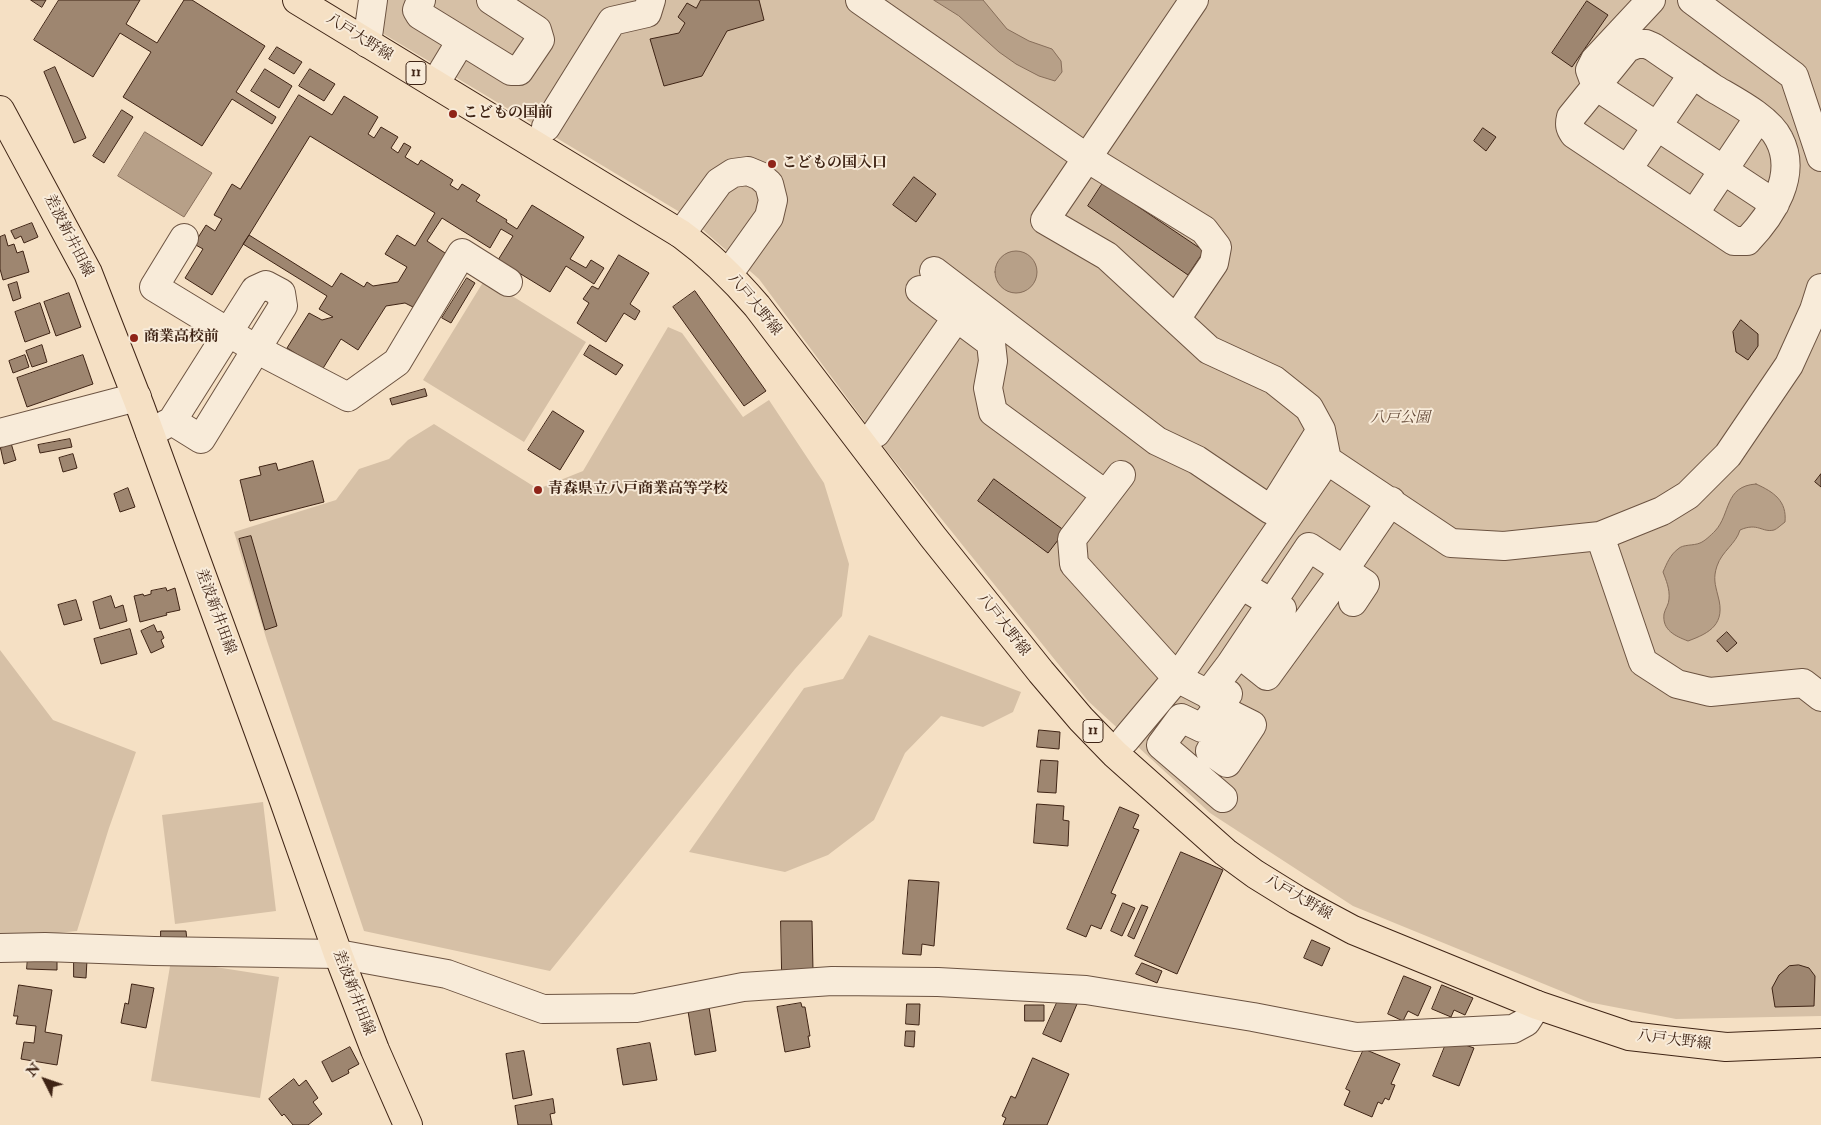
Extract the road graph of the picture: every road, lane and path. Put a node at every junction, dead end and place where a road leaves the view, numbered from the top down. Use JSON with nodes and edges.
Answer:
{"nodes":[{"id":1,"x":297,"y":0,"type":"edge"},
{"id":2,"x":373,"y":0,"type":"edge"},
{"id":3,"x":422,"y":0,"type":"edge"},
{"id":4,"x":491,"y":0,"type":"edge"},
{"id":5,"x":651,"y":0,"type":"edge"},
{"id":6,"x":860,"y":0,"type":"edge"},
{"id":7,"x":1194,"y":0,"type":"edge"},
{"id":8,"x":1650,"y":0,"type":"edge"},
{"id":9,"x":1692,"y":0,"type":"edge"},
{"id":10,"x":608,"y":10,"type":"edge"},
{"id":11,"x":461,"y":41,"type":"junction"},
{"id":12,"x":367,"y":43,"type":"junction"},
{"id":13,"x":1693,"y":74,"type":"junction"},
{"id":14,"x":435,"y":84,"type":"junction"},
{"id":15,"x":1596,"y":86,"type":"junction"},
{"id":16,"x":0,"y":110,"type":"edge"},
{"id":17,"x":1759,"y":117,"type":"junction"},
{"id":18,"x":546,"y":127,"type":"dead end"},
{"id":19,"x":1657,"y":127,"type":"junction"},
{"id":20,"x":1821,"y":157,"type":"edge"},
{"id":21,"x":1087,"y":158,"type":"junction"},
{"id":22,"x":1627,"y":170,"type":"junction"},
{"id":23,"x":1723,"y":170,"type":"junction"},
{"id":24,"x":1775,"y":204,"type":"junction"},
{"id":25,"x":1694,"y":214,"type":"junction"},
{"id":26,"x":681,"y":234,"type":"junction"},
{"id":27,"x":184,"y":238,"type":"dead end"},
{"id":28,"x":729,"y":273,"type":"junction"},
{"id":29,"x":508,"y":282,"type":"dead end"},
{"id":30,"x":1821,"y":288,"type":"edge"},
{"id":31,"x":957,"y":317,"type":"junction"},
{"id":32,"x":1176,"y":319,"type":"junction"},
{"id":33,"x":228,"y":333,"type":"junction"},
{"id":34,"x":256,"y":349,"type":"junction"},
{"id":35,"x":137,"y":398,"type":"junction"},
{"id":36,"x":161,"y":427,"type":"junction"},
{"id":37,"x":1320,"y":430,"type":"junction"},
{"id":38,"x":0,"y":433,"type":"edge"},
{"id":39,"x":876,"y":433,"type":"dead end"},
{"id":40,"x":1327,"y":460,"type":"junction"},
{"id":41,"x":1391,"y":502,"type":"junction"},
{"id":42,"x":1600,"y":536,"type":"junction"},
{"id":43,"x":1344,"y":570,"type":"junction"},
{"id":44,"x":1241,"y":585,"type":"junction"},
{"id":45,"x":1353,"y":602,"type":"dead end"},
{"id":46,"x":1271,"y":604,"type":"junction"},
{"id":47,"x":1177,"y":678,"type":"junction"},
{"id":48,"x":1821,"y":697,"type":"edge"},
{"id":49,"x":1220,"y":705,"type":"junction"},
{"id":50,"x":1125,"y":740,"type":"dead end"},
{"id":51,"x":1222,"y":798,"type":"dead end"},
{"id":52,"x":0,"y":948,"type":"edge"},
{"id":53,"x":338,"y":954,"type":"junction"},
{"id":54,"x":1537,"y":1006,"type":"junction"},
{"id":55,"x":1821,"y":1043,"type":"edge"},
{"id":56,"x":408,"y":1125,"type":"edge"}],
"edges":[{"from":1,"to":12,"type":"main road","name":"八戸大野線","number":"11"},
{"from":2,"to":12,"type":"street"},
{"from":3,"to":11,"type":"street"},
{"from":4,"to":11,"type":"street"},
{"from":5,"to":10,"type":"street"},
{"from":6,"to":21,"type":"street"},
{"from":7,"to":21,"type":"street"},
{"from":8,"to":15,"type":"street"},
{"from":9,"to":20,"type":"street"},
{"from":10,"to":18,"type":"street"},
{"from":11,"to":14,"type":"street"},
{"from":12,"to":14,"type":"main road","name":"八戸大野線","number":"11"},
{"from":13,"to":15,"type":"street"},
{"from":13,"to":17,"type":"street"},
{"from":13,"to":19,"type":"street"},
{"from":14,"to":26,"type":"main road","name":"八戸大野線","number":"11"},
{"from":15,"to":19,"type":"street"},
{"from":15,"to":22,"type":"street"},
{"from":16,"to":35,"type":"main road","name":"差波新井田線"},
{"from":17,"to":23,"type":"street"},
{"from":17,"to":24,"type":"street"},
{"from":19,"to":22,"type":"street"},
{"from":19,"to":23,"type":"street"},
{"from":21,"to":32,"type":"street"},
{"from":21,"to":32,"type":"street"},
{"from":22,"to":25,"type":"street"},
{"from":23,"to":24,"type":"street"},
{"from":23,"to":25,"type":"street"},
{"from":24,"to":25,"type":"street"},
{"from":26,"to":28,"type":"main road","name":"八戸大野線","number":"11"},
{"from":26,"to":28,"type":"street"},
{"from":27,"to":33,"type":"street"},
{"from":28,"to":54,"type":"main road","name":"八戸大野線","number":"11"},
{"from":29,"to":34,"type":"street"},
{"from":30,"to":42,"type":"street"},
{"from":31,"to":37,"type":"street"},
{"from":31,"to":39,"type":"street"},
{"from":31,"to":47,"type":"street"},
{"from":32,"to":37,"type":"street"},
{"from":33,"to":34,"type":"street"},
{"from":33,"to":34,"type":"street"},
{"from":33,"to":36,"type":"street"},
{"from":34,"to":36,"type":"street"},
{"from":35,"to":36,"type":"main road","name":"差波新井田線"},
{"from":35,"to":38,"type":"street"},
{"from":36,"to":53,"type":"main road","name":"差波新井田線"},
{"from":37,"to":40,"type":"street"},
{"from":40,"to":41,"type":"street"},
{"from":40,"to":44,"type":"street"},
{"from":41,"to":42,"type":"street"},
{"from":41,"to":43,"type":"street"},
{"from":42,"to":48,"type":"street"},
{"from":43,"to":45,"type":"street"},
{"from":43,"to":46,"type":"street"},
{"from":43,"to":46,"type":"street"},
{"from":44,"to":46,"type":"street"},
{"from":44,"to":47,"type":"street"},
{"from":46,"to":49,"type":"street"},
{"from":47,"to":49,"type":"street"},
{"from":47,"to":50,"type":"street"},
{"from":49,"to":51,"type":"street"},
{"from":52,"to":53,"type":"street"},
{"from":53,"to":54,"type":"street"},
{"from":53,"to":56,"type":"main road","name":"差波新井田線"},
{"from":54,"to":55,"type":"main road","name":"八戸大野線","number":"11"}]}
